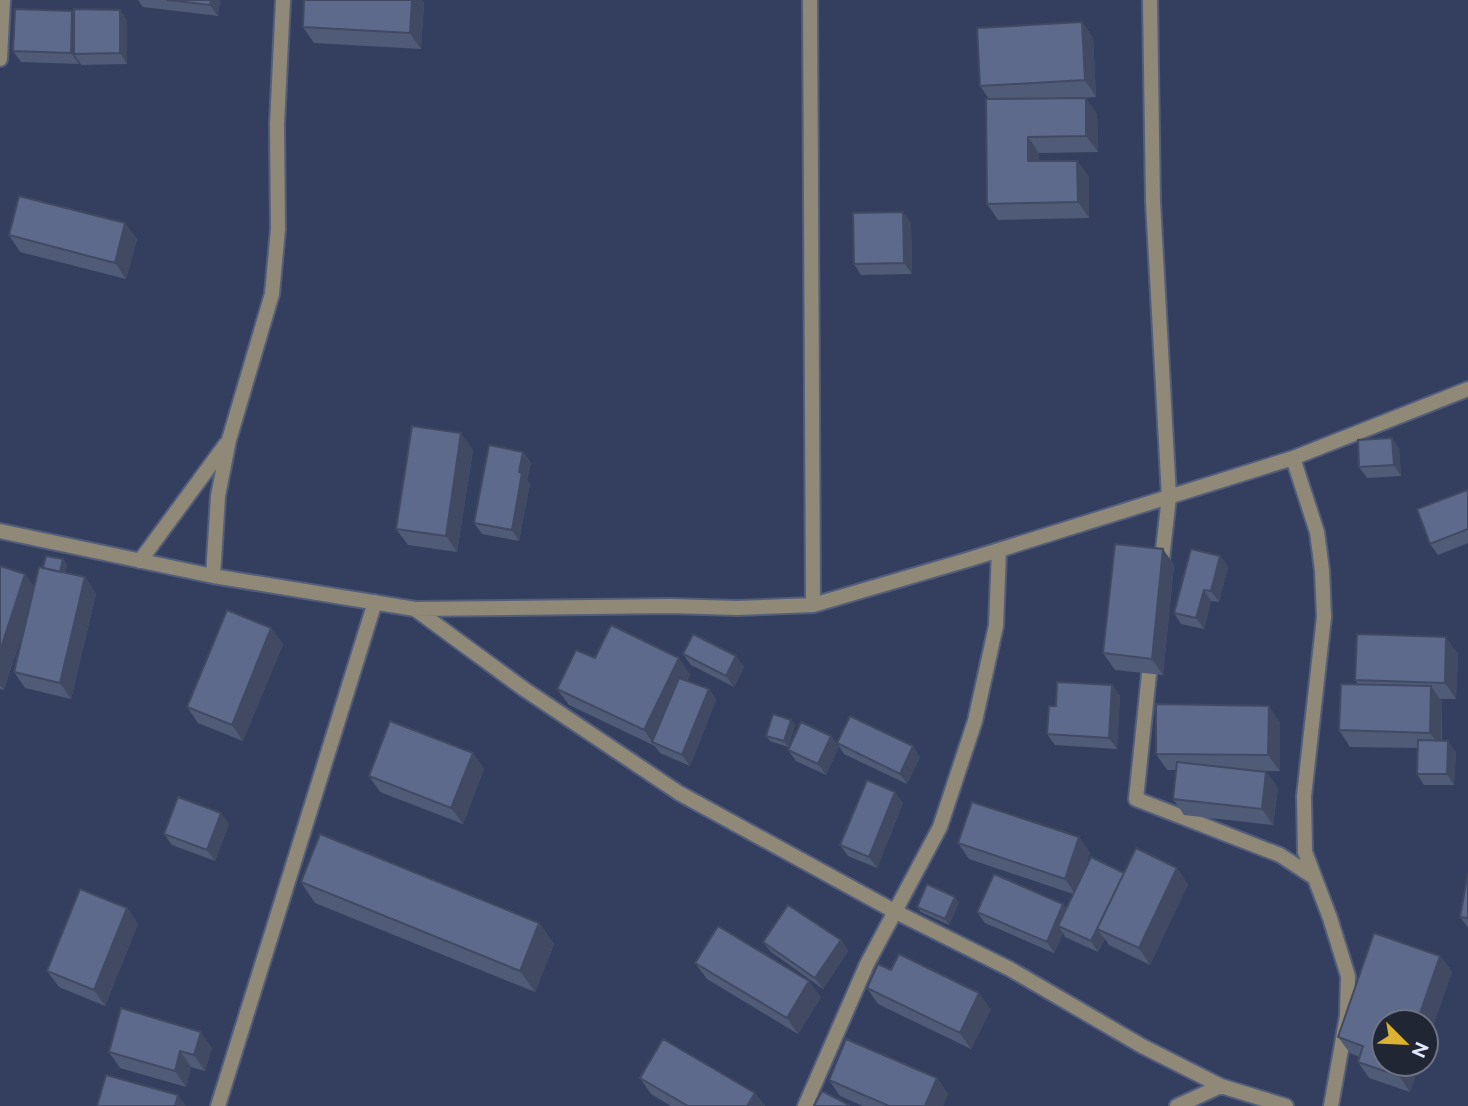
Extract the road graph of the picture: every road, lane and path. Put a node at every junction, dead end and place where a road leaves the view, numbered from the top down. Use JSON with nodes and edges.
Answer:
{"nodes":[{"id":1,"x":3,"y":0,"type":"edge"},
{"id":2,"x":283,"y":0,"type":"edge"},
{"id":3,"x":810,"y":0,"type":"edge"},
{"id":4,"x":1150,"y":0,"type":"edge"},
{"id":5,"x":0,"y":59,"type":"edge"},
{"id":6,"x":1468,"y":389,"type":"edge"},
{"id":7,"x":229,"y":440,"type":"junction"},
{"id":8,"x":1293,"y":458,"type":"junction"},
{"id":9,"x":1169,"y":497,"type":"junction"},
{"id":10,"x":0,"y":531,"type":"edge"},
{"id":11,"x":999,"y":550,"type":"junction"},
{"id":12,"x":140,"y":561,"type":"junction"},
{"id":13,"x":213,"y":576,"type":"junction"},
{"id":14,"x":1160,"y":579,"type":"edge"},
{"id":15,"x":375,"y":602,"type":"junction"},
{"id":16,"x":813,"y":605,"type":"junction"},
{"id":17,"x":415,"y":609,"type":"junction"},
{"id":18,"x":1152,"y":648,"type":"edge"},
{"id":19,"x":1315,"y":878,"type":"junction"},
{"id":20,"x":894,"y":911,"type":"junction"},
{"id":21,"x":1221,"y":1086,"type":"junction"},
{"id":22,"x":218,"y":1106,"type":"edge"},
{"id":23,"x":805,"y":1106,"type":"edge"},
{"id":24,"x":1177,"y":1106,"type":"edge"},
{"id":25,"x":1286,"y":1106,"type":"edge"},
{"id":26,"x":1331,"y":1106,"type":"edge"}],
"edges":[{"from":1,"to":5,"type":"street"},
{"from":2,"to":7,"type":"street"},
{"from":3,"to":16,"type":"street"},
{"from":4,"to":9,"type":"street"},
{"from":6,"to":8,"type":"street"},
{"from":7,"to":12,"type":"street"},
{"from":7,"to":13,"type":"street"},
{"from":8,"to":9,"type":"street"},
{"from":8,"to":19,"type":"street"},
{"from":9,"to":11,"type":"street"},
{"from":9,"to":14,"type":"street"},
{"from":10,"to":12,"type":"street"},
{"from":11,"to":16,"type":"street"},
{"from":11,"to":20,"type":"street"},
{"from":12,"to":13,"type":"street"},
{"from":13,"to":15,"type":"street"},
{"from":15,"to":17,"type":"street"},
{"from":15,"to":22,"type":"street"},
{"from":16,"to":17,"type":"street"},
{"from":17,"to":20,"type":"street"},
{"from":18,"to":19,"type":"street"},
{"from":19,"to":26,"type":"street"},
{"from":20,"to":21,"type":"street"},
{"from":20,"to":23,"type":"street"},
{"from":21,"to":24,"type":"street"},
{"from":21,"to":25,"type":"street"}]}
